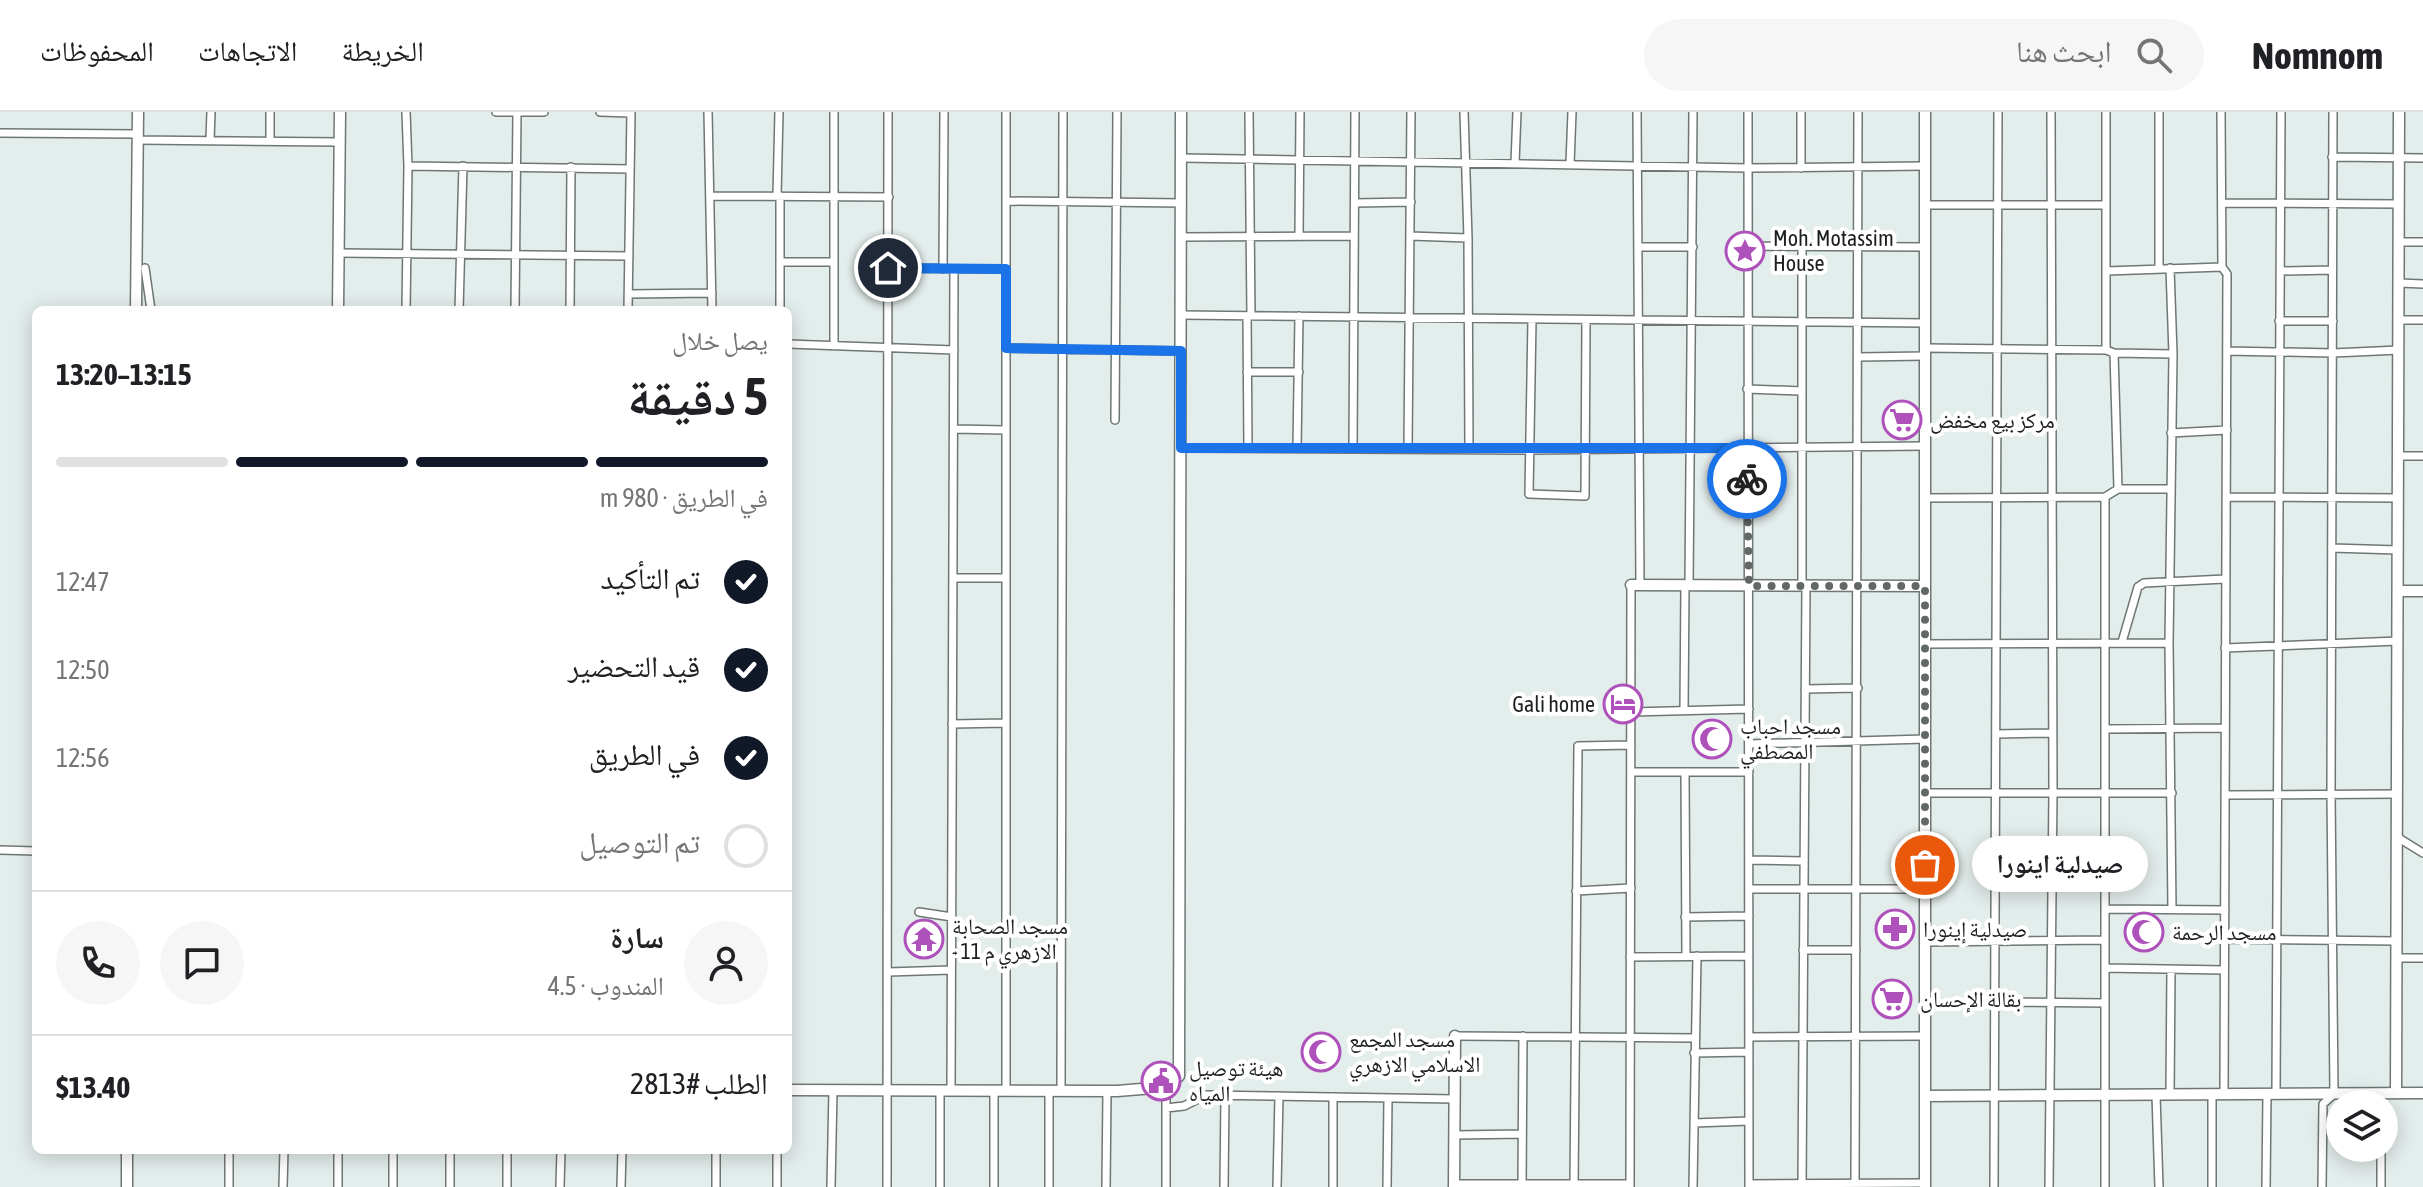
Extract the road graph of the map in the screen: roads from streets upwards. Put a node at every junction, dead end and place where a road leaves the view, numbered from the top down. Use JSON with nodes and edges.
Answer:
{"nodes":[{"id":1,"x":138,"y":112,"type":"edge"},
{"id":2,"x":211,"y":112,"type":"edge"},
{"id":3,"x":270,"y":112,"type":"edge"},
{"id":4,"x":340,"y":112,"type":"edge"},
{"id":5,"x":406,"y":112,"type":"edge"},
{"id":6,"x":496,"y":112,"type":"edge"},
{"id":7,"x":517,"y":112,"type":"edge"},
{"id":8,"x":544,"y":112,"type":"edge"},
{"id":9,"x":600,"y":112,"type":"edge"},
{"id":10,"x":631,"y":112,"type":"edge"},
{"id":11,"x":708,"y":112,"type":"edge"},
{"id":12,"x":779,"y":112,"type":"edge"},
{"id":13,"x":834,"y":112,"type":"edge"},
{"id":14,"x":888,"y":112,"type":"edge"},
{"id":15,"x":944,"y":112,"type":"edge"},
{"id":16,"x":1006,"y":112,"type":"edge"},
{"id":17,"x":1063,"y":112,"type":"edge"},
{"id":18,"x":1117,"y":112,"type":"edge"},
{"id":19,"x":1181,"y":112,"type":"edge"},
{"id":20,"x":1249,"y":112,"type":"edge"},
{"id":21,"x":1300,"y":112,"type":"edge"},
{"id":22,"x":1355,"y":112,"type":"edge"},
{"id":23,"x":1411,"y":112,"type":"edge"},
{"id":24,"x":1464,"y":112,"type":"edge"},
{"id":25,"x":1517,"y":112,"type":"edge"},
{"id":26,"x":1572,"y":112,"type":"edge"},
{"id":27,"x":1637,"y":112,"type":"edge"},
{"id":28,"x":1693,"y":112,"type":"edge"},
{"id":29,"x":1748,"y":112,"type":"edge"},
{"id":30,"x":1801,"y":112,"type":"edge"},
{"id":31,"x":1858,"y":112,"type":"edge"},
{"id":32,"x":1925,"y":112,"type":"edge"},
{"id":33,"x":1998,"y":112,"type":"edge"},
{"id":34,"x":2051,"y":112,"type":"edge"},
{"id":35,"x":2106,"y":112,"type":"edge"},
{"id":36,"x":2159,"y":112,"type":"edge"},
{"id":37,"x":2221,"y":112,"type":"edge"},
{"id":38,"x":2281,"y":112,"type":"edge"},
{"id":39,"x":2333,"y":112,"type":"edge"},
{"id":40,"x":2399,"y":112,"type":"edge"},
{"id":41,"x":0,"y":133,"type":"edge"},
{"id":42,"x":138,"y":137,"type":"junction"},
{"id":43,"x":210,"y":140,"type":"junction"},
{"id":44,"x":270,"y":141,"type":"junction"},
{"id":45,"x":340,"y":142,"type":"junction"},
{"id":46,"x":2332,"y":157,"type":"junction"},
{"id":47,"x":1182,"y":158,"type":"junction"},
{"id":48,"x":2399,"y":158,"type":"junction"},
{"id":49,"x":2423,"y":158,"type":"edge"},
{"id":50,"x":1249,"y":159,"type":"junction"},
{"id":51,"x":1299,"y":160,"type":"junction"},
{"id":52,"x":1355,"y":160,"type":"junction"},
{"id":53,"x":1411,"y":161,"type":"junction"},
{"id":54,"x":1464,"y":162,"type":"junction"},
{"id":55,"x":1515,"y":163,"type":"junction"},
{"id":56,"x":1570,"y":164,"type":"junction"},
{"id":57,"x":1637,"y":165,"type":"junction"},
{"id":58,"x":408,"y":166,"type":"junction"},
{"id":59,"x":463,"y":166,"type":"junction"},
{"id":60,"x":517,"y":166,"type":"junction"},
{"id":61,"x":1693,"y":166,"type":"junction"},
{"id":62,"x":1858,"y":166,"type":"junction"},
{"id":63,"x":1925,"y":166,"type":"junction"},
{"id":64,"x":571,"y":167,"type":"junction"},
{"id":65,"x":1748,"y":168,"type":"junction"},
{"id":66,"x":1801,"y":168,"type":"junction"},
{"id":67,"x":630,"y":169,"type":"junction"},
{"id":68,"x":710,"y":196,"type":"junction"},
{"id":69,"x":778,"y":196,"type":"junction"},
{"id":70,"x":834,"y":196,"type":"junction"},
{"id":71,"x":889,"y":197,"type":"junction"},
{"id":72,"x":1006,"y":201,"type":"junction"},
{"id":73,"x":1117,"y":201,"type":"junction"},
{"id":74,"x":1063,"y":202,"type":"junction"},
{"id":75,"x":1411,"y":202,"type":"junction"},
{"id":76,"x":1182,"y":203,"type":"junction"},
{"id":77,"x":1355,"y":203,"type":"junction"},
{"id":78,"x":2222,"y":203,"type":"junction"},
{"id":79,"x":1999,"y":204,"type":"junction"},
{"id":80,"x":2052,"y":204,"type":"junction"},
{"id":81,"x":2281,"y":204,"type":"junction"},
{"id":82,"x":2399,"y":204,"type":"junction"},
{"id":83,"x":1925,"y":205,"type":"junction"},
{"id":84,"x":2106,"y":205,"type":"junction"},
{"id":85,"x":2331,"y":205,"type":"junction"},
{"id":86,"x":1250,"y":236,"type":"junction"},
{"id":87,"x":1299,"y":236,"type":"junction"},
{"id":88,"x":1354,"y":236,"type":"junction"},
{"id":89,"x":1410,"y":236,"type":"junction"},
{"id":90,"x":1181,"y":237,"type":"junction"},
{"id":91,"x":1468,"y":238,"type":"junction"},
{"id":92,"x":2399,"y":242,"type":"junction"},
{"id":93,"x":2423,"y":242,"type":"edge"},
{"id":94,"x":1748,"y":246,"type":"junction"},
{"id":95,"x":1802,"y":246,"type":"junction"},
{"id":96,"x":1638,"y":247,"type":"junction"},
{"id":97,"x":1693,"y":247,"type":"junction"},
{"id":98,"x":1858,"y":247,"type":"junction"},
{"id":99,"x":1925,"y":247,"type":"junction"},
{"id":100,"x":339,"y":253,"type":"junction"},
{"id":101,"x":406,"y":253,"type":"junction"},
{"id":102,"x":460,"y":253,"type":"junction"},
{"id":103,"x":516,"y":253,"type":"junction"},
{"id":104,"x":571,"y":253,"type":"junction"},
{"id":105,"x":629,"y":256,"type":"junction"},
{"id":106,"x":780,"y":262,"type":"junction"},
{"id":107,"x":833,"y":262,"type":"junction"},
{"id":108,"x":2222,"y":267,"type":"junction"},
{"id":109,"x":145,"y":268,"type":"dead end"},
{"id":110,"x":888,"y":268,"type":"junction"},
{"id":111,"x":2170,"y":268,"type":"junction"},
{"id":112,"x":943,"y":269,"type":"junction"},
{"id":113,"x":954,"y":269,"type":"junction"},
{"id":114,"x":1006,"y":269,"type":"junction"},
{"id":115,"x":2159,"y":269,"type":"junction"},
{"id":116,"x":2332,"y":270,"type":"junction"},
{"id":117,"x":2106,"y":271,"type":"junction"},
{"id":118,"x":2281,"y":271,"type":"junction"},
{"id":119,"x":2399,"y":283,"type":"junction"},
{"id":120,"x":2423,"y":284,"type":"edge"},
{"id":121,"x":712,"y":293,"type":"junction"},
{"id":122,"x":629,"y":294,"type":"junction"},
{"id":123,"x":136,"y":306,"type":"edge"},
{"id":124,"x":150,"y":306,"type":"edge"},
{"id":125,"x":338,"y":306,"type":"edge"},
{"id":126,"x":406,"y":306,"type":"edge"},
{"id":127,"x":459,"y":306,"type":"edge"},
{"id":128,"x":515,"y":306,"type":"edge"},
{"id":129,"x":570,"y":306,"type":"edge"},
{"id":130,"x":628,"y":306,"type":"edge"},
{"id":131,"x":712,"y":306,"type":"edge"},
{"id":132,"x":780,"y":306,"type":"edge"},
{"id":133,"x":1181,"y":315,"type":"junction"},
{"id":134,"x":1249,"y":316,"type":"junction"},
{"id":135,"x":1299,"y":316,"type":"junction"},
{"id":136,"x":1354,"y":317,"type":"junction"},
{"id":137,"x":1409,"y":318,"type":"junction"},
{"id":138,"x":1469,"y":318,"type":"junction"},
{"id":139,"x":1532,"y":319,"type":"junction"},
{"id":140,"x":1586,"y":320,"type":"junction"},
{"id":141,"x":1638,"y":320,"type":"junction"},
{"id":142,"x":1691,"y":320,"type":"junction"},
{"id":143,"x":2399,"y":320,"type":"junction"},
{"id":144,"x":2423,"y":320,"type":"edge"},
{"id":145,"x":1747,"y":321,"type":"junction"},
{"id":146,"x":1802,"y":321,"type":"junction"},
{"id":147,"x":2279,"y":321,"type":"junction"},
{"id":148,"x":2333,"y":321,"type":"junction"},
{"id":149,"x":1858,"y":322,"type":"junction"},
{"id":150,"x":1925,"y":323,"type":"junction"},
{"id":151,"x":792,"y":344,"type":"edge"},
{"id":152,"x":834,"y":346,"type":"junction"},
{"id":153,"x":888,"y":348,"type":"junction"},
{"id":154,"x":1006,"y":348,"type":"junction"},
{"id":155,"x":1063,"y":348,"type":"junction"},
{"id":156,"x":1996,"y":348,"type":"junction"},
{"id":157,"x":954,"y":350,"type":"junction"},
{"id":158,"x":1116,"y":350,"type":"junction"},
{"id":159,"x":2399,"y":350,"type":"junction"},
{"id":160,"x":1181,"y":351,"type":"junction"},
{"id":161,"x":2054,"y":351,"type":"junction"},
{"id":162,"x":2227,"y":351,"type":"junction"},
{"id":163,"x":1925,"y":352,"type":"junction"},
{"id":164,"x":2110,"y":352,"type":"junction"},
{"id":165,"x":2279,"y":352,"type":"junction"},
{"id":166,"x":2333,"y":353,"type":"junction"},
{"id":167,"x":2173,"y":354,"type":"junction"},
{"id":168,"x":1859,"y":357,"type":"junction"},
{"id":169,"x":1247,"y":372,"type":"junction"},
{"id":170,"x":1299,"y":372,"type":"junction"},
{"id":171,"x":1747,"y":389,"type":"junction"},
{"id":172,"x":1802,"y":391,"type":"junction"},
{"id":173,"x":1115,"y":420,"type":"dead end"},
{"id":174,"x":954,"y":429,"type":"junction"},
{"id":175,"x":1006,"y":430,"type":"junction"},
{"id":176,"x":2227,"y":430,"type":"junction"},
{"id":177,"x":2171,"y":433,"type":"junction"},
{"id":178,"x":1925,"y":446,"type":"junction"},
{"id":179,"x":1690,"y":447,"type":"junction"},
{"id":180,"x":1802,"y":447,"type":"junction"},
{"id":181,"x":1859,"y":447,"type":"junction"},
{"id":182,"x":1181,"y":448,"type":"junction"},
{"id":183,"x":1248,"y":448,"type":"junction"},
{"id":184,"x":1639,"y":448,"type":"junction"},
{"id":185,"x":1746,"y":448,"type":"junction"},
{"id":186,"x":1297,"y":449,"type":"junction"},
{"id":187,"x":1353,"y":449,"type":"junction"},
{"id":188,"x":1408,"y":449,"type":"junction"},
{"id":189,"x":1469,"y":449,"type":"junction"},
{"id":190,"x":1586,"y":449,"type":"junction"},
{"id":191,"x":1529,"y":450,"type":"junction"},
{"id":192,"x":2398,"y":456,"type":"junction"},
{"id":193,"x":2423,"y":456,"type":"edge"},
{"id":194,"x":2118,"y":489,"type":"junction"},
{"id":195,"x":2171,"y":489,"type":"junction"},
{"id":196,"x":2051,"y":496,"type":"junction"},
{"id":197,"x":1997,"y":497,"type":"junction"},
{"id":198,"x":2105,"y":497,"type":"junction"},
{"id":199,"x":2227,"y":497,"type":"junction"},
{"id":200,"x":2278,"y":497,"type":"junction"},
{"id":201,"x":1925,"y":498,"type":"junction"},
{"id":202,"x":2332,"y":498,"type":"junction"},
{"id":203,"x":2398,"y":498,"type":"junction"},
{"id":204,"x":2332,"y":548,"type":"junction"},
{"id":205,"x":2398,"y":550,"type":"junction"},
{"id":206,"x":953,"y":578,"type":"junction"},
{"id":207,"x":1006,"y":578,"type":"junction"},
{"id":208,"x":2225,"y":579,"type":"junction"},
{"id":209,"x":2170,"y":581,"type":"junction"},
{"id":210,"x":1636,"y":585,"type":"junction"},
{"id":211,"x":1687,"y":585,"type":"junction"},
{"id":212,"x":1804,"y":585,"type":"junction"},
{"id":213,"x":1749,"y":586,"type":"junction"},
{"id":214,"x":1859,"y":586,"type":"junction"},
{"id":215,"x":1925,"y":586,"type":"junction"},
{"id":216,"x":2398,"y":591,"type":"junction"},
{"id":217,"x":2423,"y":591,"type":"edge"},
{"id":218,"x":2398,"y":641,"type":"junction"},
{"id":219,"x":2122,"y":642,"type":"junction"},
{"id":220,"x":1997,"y":643,"type":"junction"},
{"id":221,"x":2105,"y":643,"type":"junction"},
{"id":222,"x":2169,"y":643,"type":"junction"},
{"id":223,"x":1925,"y":644,"type":"junction"},
{"id":224,"x":2051,"y":644,"type":"junction"},
{"id":225,"x":2331,"y":644,"type":"junction"},
{"id":226,"x":2278,"y":645,"type":"junction"},
{"id":227,"x":2225,"y":648,"type":"junction"},
{"id":228,"x":1858,"y":688,"type":"junction"},
{"id":229,"x":1805,"y":689,"type":"junction"},
{"id":230,"x":1749,"y":709,"type":"junction"},
{"id":231,"x":1684,"y":710,"type":"junction"},
{"id":232,"x":1631,"y":712,"type":"junction"},
{"id":233,"x":1006,"y":723,"type":"junction"},
{"id":234,"x":952,"y":724,"type":"junction"},
{"id":235,"x":2225,"y":728,"type":"junction"},
{"id":236,"x":2105,"y":729,"type":"junction"},
{"id":237,"x":2171,"y":730,"type":"junction"},
{"id":238,"x":2052,"y":733,"type":"junction"},
{"id":239,"x":1996,"y":734,"type":"junction"},
{"id":240,"x":1925,"y":739,"type":"junction"},
{"id":241,"x":1857,"y":741,"type":"junction"},
{"id":242,"x":1805,"y":743,"type":"junction"},
{"id":243,"x":1749,"y":744,"type":"junction"},
{"id":244,"x":1631,"y":745,"type":"junction"},
{"id":245,"x":1631,"y":772,"type":"junction"},
{"id":246,"x":1749,"y":772,"type":"junction"},
{"id":247,"x":1685,"y":773,"type":"junction"},
{"id":248,"x":2053,"y":791,"type":"junction"},
{"id":249,"x":1997,"y":792,"type":"junction"},
{"id":250,"x":2278,"y":792,"type":"junction"},
{"id":251,"x":1925,"y":793,"type":"junction"},
{"id":252,"x":2105,"y":793,"type":"junction"},
{"id":253,"x":2172,"y":793,"type":"junction"},
{"id":254,"x":2331,"y":793,"type":"junction"},
{"id":255,"x":2397,"y":794,"type":"junction"},
{"id":256,"x":2225,"y":795,"type":"junction"},
{"id":257,"x":2397,"y":837,"type":"junction"},
{"id":258,"x":0,"y":850,"type":"edge"},
{"id":259,"x":32,"y":851,"type":"edge"},
{"id":260,"x":2423,"y":853,"type":"edge"},
{"id":261,"x":1749,"y":860,"type":"junction"},
{"id":262,"x":1803,"y":861,"type":"junction"},
{"id":263,"x":1631,"y":888,"type":"junction"},
{"id":264,"x":1749,"y":889,"type":"junction"},
{"id":265,"x":1803,"y":889,"type":"junction"},
{"id":266,"x":1856,"y":889,"type":"junction"},
{"id":267,"x":1925,"y":889,"type":"junction"},
{"id":268,"x":1576,"y":891,"type":"junction"},
{"id":269,"x":2105,"y":909,"type":"junction"},
{"id":270,"x":2172,"y":909,"type":"junction"},
{"id":271,"x":2225,"y":910,"type":"junction"},
{"id":272,"x":919,"y":912,"type":"dead end"},
{"id":273,"x":1749,"y":916,"type":"junction"},
{"id":274,"x":952,"y":917,"type":"junction"},
{"id":275,"x":1685,"y":917,"type":"junction"},
{"id":276,"x":2224,"y":939,"type":"junction"},
{"id":277,"x":1996,"y":940,"type":"junction"},
{"id":278,"x":2051,"y":940,"type":"junction"},
{"id":279,"x":2105,"y":940,"type":"junction"},
{"id":280,"x":2277,"y":940,"type":"junction"},
{"id":281,"x":2333,"y":941,"type":"junction"},
{"id":282,"x":2396,"y":941,"type":"junction"},
{"id":283,"x":1925,"y":942,"type":"junction"},
{"id":284,"x":1803,"y":950,"type":"junction"},
{"id":285,"x":1856,"y":950,"type":"junction"},
{"id":286,"x":1686,"y":956,"type":"junction"},
{"id":287,"x":1697,"y":956,"type":"junction"},
{"id":288,"x":1749,"y":956,"type":"junction"},
{"id":289,"x":1630,"y":957,"type":"junction"},
{"id":290,"x":2396,"y":958,"type":"junction"},
{"id":291,"x":2423,"y":958,"type":"edge"},
{"id":292,"x":2105,"y":968,"type":"junction"},
{"id":293,"x":951,"y":970,"type":"junction"},
{"id":294,"x":2171,"y":970,"type":"junction"},
{"id":295,"x":2224,"y":970,"type":"junction"},
{"id":296,"x":888,"y":972,"type":"junction"},
{"id":297,"x":1995,"y":1002,"type":"junction"},
{"id":298,"x":2050,"y":1003,"type":"junction"},
{"id":299,"x":2105,"y":1003,"type":"junction"},
{"id":300,"x":1455,"y":1036,"type":"joint"},
{"id":301,"x":1523,"y":1036,"type":"junction"},
{"id":302,"x":1803,"y":1036,"type":"junction"},
{"id":303,"x":1925,"y":1036,"type":"junction"},
{"id":304,"x":1575,"y":1037,"type":"junction"},
{"id":305,"x":1630,"y":1037,"type":"junction"},
{"id":306,"x":1749,"y":1037,"type":"junction"},
{"id":307,"x":1856,"y":1037,"type":"junction"},
{"id":308,"x":1694,"y":1038,"type":"junction"},
{"id":309,"x":1749,"y":1052,"type":"junction"},
{"id":310,"x":1694,"y":1053,"type":"junction"},
{"id":311,"x":1166,"y":1087,"type":"junction"},
{"id":312,"x":792,"y":1090,"type":"edge"},
{"id":313,"x":833,"y":1090,"type":"junction"},
{"id":314,"x":2334,"y":1090,"type":"edge"},
{"id":315,"x":2396,"y":1090,"type":"edge"},
{"id":316,"x":888,"y":1091,"type":"junction"},
{"id":317,"x":946,"y":1091,"type":"junction"},
{"id":318,"x":994,"y":1091,"type":"junction"},
{"id":319,"x":1006,"y":1091,"type":"junction"},
{"id":320,"x":1049,"y":1091,"type":"junction"},
{"id":321,"x":1061,"y":1091,"type":"junction"},
{"id":322,"x":1107,"y":1091,"type":"junction"},
{"id":323,"x":2398,"y":1093,"type":"edge"},
{"id":324,"x":2423,"y":1093,"type":"edge"},
{"id":325,"x":2212,"y":1094,"type":"junction"},
{"id":326,"x":2224,"y":1094,"type":"junction"},
{"id":327,"x":2272,"y":1094,"type":"junction"},
{"id":328,"x":2326,"y":1094,"type":"edge"},
{"id":329,"x":1225,"y":1095,"type":"junction"},
{"id":330,"x":2105,"y":1095,"type":"junction"},
{"id":331,"x":2156,"y":1095,"type":"junction"},
{"id":332,"x":2170,"y":1095,"type":"junction"},
{"id":333,"x":1279,"y":1096,"type":"junction"},
{"id":334,"x":1925,"y":1096,"type":"junction"},
{"id":335,"x":1993,"y":1096,"type":"junction"},
{"id":336,"x":2050,"y":1096,"type":"junction"},
{"id":337,"x":1333,"y":1097,"type":"junction"},
{"id":338,"x":1388,"y":1098,"type":"junction"},
{"id":339,"x":1455,"y":1099,"type":"junction"},
{"id":340,"x":2326,"y":1101,"type":"edge"},
{"id":341,"x":1166,"y":1108,"type":"junction"},
{"id":342,"x":1749,"y":1121,"type":"junction"},
{"id":343,"x":1694,"y":1123,"type":"junction"},
{"id":344,"x":1522,"y":1134,"type":"junction"},
{"id":345,"x":1455,"y":1135,"type":"junction"},
{"id":346,"x":127,"y":1154,"type":"edge"},
{"id":347,"x":229,"y":1154,"type":"edge"},
{"id":348,"x":284,"y":1154,"type":"edge"},
{"id":349,"x":338,"y":1154,"type":"edge"},
{"id":350,"x":393,"y":1154,"type":"edge"},
{"id":351,"x":450,"y":1154,"type":"edge"},
{"id":352,"x":507,"y":1154,"type":"edge"},
{"id":353,"x":561,"y":1154,"type":"edge"},
{"id":354,"x":622,"y":1154,"type":"edge"},
{"id":355,"x":716,"y":1154,"type":"edge"},
{"id":356,"x":777,"y":1154,"type":"edge"},
{"id":357,"x":2381,"y":1162,"type":"edge"},
{"id":358,"x":1802,"y":1185,"type":"edge"},
{"id":359,"x":1925,"y":1185,"type":"edge"},
{"id":360,"x":1454,"y":1186,"type":"edge"},
{"id":361,"x":1522,"y":1186,"type":"edge"},
{"id":362,"x":1574,"y":1186,"type":"edge"},
{"id":363,"x":1630,"y":1186,"type":"edge"},
{"id":364,"x":1749,"y":1186,"type":"edge"},
{"id":365,"x":1855,"y":1186,"type":"edge"},
{"id":366,"x":127,"y":1187,"type":"edge"},
{"id":367,"x":229,"y":1187,"type":"edge"},
{"id":368,"x":283,"y":1187,"type":"edge"},
{"id":369,"x":338,"y":1187,"type":"edge"},
{"id":370,"x":393,"y":1187,"type":"edge"},
{"id":371,"x":450,"y":1187,"type":"edge"},
{"id":372,"x":507,"y":1187,"type":"edge"},
{"id":373,"x":560,"y":1187,"type":"edge"},
{"id":374,"x":621,"y":1187,"type":"edge"},
{"id":375,"x":716,"y":1187,"type":"edge"},
{"id":376,"x":777,"y":1187,"type":"edge"},
{"id":377,"x":831,"y":1187,"type":"edge"},
{"id":378,"x":887,"y":1187,"type":"edge"},
{"id":379,"x":940,"y":1187,"type":"edge"},
{"id":380,"x":994,"y":1187,"type":"edge"},
{"id":381,"x":1049,"y":1187,"type":"edge"},
{"id":382,"x":1106,"y":1187,"type":"edge"},
{"id":383,"x":1166,"y":1187,"type":"edge"},
{"id":384,"x":1224,"y":1187,"type":"edge"},
{"id":385,"x":1277,"y":1187,"type":"edge"},
{"id":386,"x":1333,"y":1187,"type":"edge"},
{"id":387,"x":1387,"y":1187,"type":"edge"},
{"id":388,"x":1693,"y":1187,"type":"edge"},
{"id":389,"x":1994,"y":1187,"type":"edge"},
{"id":390,"x":2049,"y":1187,"type":"edge"},
{"id":391,"x":2105,"y":1187,"type":"edge"},
{"id":392,"x":2159,"y":1187,"type":"edge"},
{"id":393,"x":2212,"y":1187,"type":"edge"},
{"id":394,"x":2266,"y":1187,"type":"edge"},
{"id":395,"x":2322,"y":1187,"type":"edge"},
{"id":396,"x":2381,"y":1187,"type":"edge"}],
"edges":[{"from":1,"to":42,"type":"street"},
{"from":2,"to":43,"type":"street"},
{"from":3,"to":44,"type":"street"},
{"from":4,"to":45,"type":"street"},
{"from":5,"to":58,"type":"street"},
{"from":6,"to":7,"type":"street"},
{"from":7,"to":8,"type":"street"},
{"from":7,"to":60,"type":"street"},
{"from":9,"to":10,"type":"street"},
{"from":10,"to":67,"type":"street"},
{"from":11,"to":68,"type":"street"},
{"from":12,"to":69,"type":"street"},
{"from":13,"to":70,"type":"street"},
{"from":14,"to":71,"type":"street"},
{"from":15,"to":112,"type":"street"},
{"from":16,"to":72,"type":"street"},
{"from":17,"to":74,"type":"street"},
{"from":18,"to":73,"type":"street"},
{"from":19,"to":47,"type":"street"},
{"from":20,"to":50,"type":"street"},
{"from":21,"to":51,"type":"street"},
{"from":22,"to":52,"type":"street"},
{"from":23,"to":53,"type":"street"},
{"from":24,"to":54,"type":"street"},
{"from":25,"to":55,"type":"street"},
{"from":26,"to":56,"type":"street"},
{"from":27,"to":57,"type":"street"},
{"from":28,"to":61,"type":"street"},
{"from":29,"to":65,"type":"street"},
{"from":30,"to":66,"type":"street"},
{"from":31,"to":62,"type":"street"},
{"from":32,"to":63,"type":"street"},
{"from":33,"to":79,"type":"street"},
{"from":34,"to":80,"type":"street"},
{"from":35,"to":84,"type":"street"},
{"from":36,"to":115,"type":"street"},
{"from":37,"to":78,"type":"street"},
{"from":38,"to":81,"type":"street"},
{"from":39,"to":46,"type":"street"},
{"from":40,"to":48,"type":"street"},
{"from":41,"to":42,"type":"street"},
{"from":42,"to":43,"type":"street"},
{"from":42,"to":123,"type":"street"},
{"from":43,"to":44,"type":"street"},
{"from":44,"to":45,"type":"street"},
{"from":45,"to":100,"type":"street"},
{"from":46,"to":48,"type":"street"},
{"from":46,"to":85,"type":"street"},
{"from":47,"to":50,"type":"street"},
{"from":47,"to":76,"type":"street"},
{"from":48,"to":49,"type":"street"},
{"from":48,"to":82,"type":"street"},
{"from":50,"to":51,"type":"street"},
{"from":50,"to":86,"type":"street"},
{"from":51,"to":52,"type":"street"},
{"from":51,"to":87,"type":"street"},
{"from":52,"to":53,"type":"street"},
{"from":52,"to":77,"type":"street"},
{"from":53,"to":54,"type":"street"},
{"from":53,"to":75,"type":"street"},
{"from":54,"to":55,"type":"street"},
{"from":54,"to":91,"type":"street"},
{"from":55,"to":56,"type":"street"},
{"from":56,"to":57,"type":"street"},
{"from":57,"to":61,"type":"street"},
{"from":57,"to":96,"type":"street"},
{"from":58,"to":59,"type":"street"},
{"from":58,"to":101,"type":"street"},
{"from":59,"to":60,"type":"street"},
{"from":59,"to":102,"type":"street"},
{"from":60,"to":64,"type":"street"},
{"from":60,"to":103,"type":"street"},
{"from":61,"to":65,"type":"street"},
{"from":61,"to":97,"type":"street"},
{"from":62,"to":63,"type":"street"},
{"from":62,"to":66,"type":"street"},
{"from":62,"to":98,"type":"street"},
{"from":63,"to":83,"type":"street"},
{"from":64,"to":67,"type":"street"},
{"from":64,"to":104,"type":"street"},
{"from":65,"to":66,"type":"street"},
{"from":65,"to":94,"type":"street"},
{"from":67,"to":105,"type":"street"},
{"from":68,"to":69,"type":"street"},
{"from":68,"to":121,"type":"street"},
{"from":69,"to":70,"type":"street"},
{"from":69,"to":106,"type":"street"},
{"from":70,"to":71,"type":"street"},
{"from":70,"to":107,"type":"street"},
{"from":71,"to":110,"type":"street"},
{"from":72,"to":74,"type":"street"},
{"from":72,"to":114,"type":"street"},
{"from":73,"to":74,"type":"street"},
{"from":73,"to":76,"type":"street"},
{"from":73,"to":158,"type":"street"},
{"from":74,"to":155,"type":"street"},
{"from":75,"to":77,"type":"street"},
{"from":75,"to":89,"type":"street"},
{"from":76,"to":90,"type":"street"},
{"from":77,"to":88,"type":"street"},
{"from":78,"to":81,"type":"street"},
{"from":78,"to":108,"type":"street"},
{"from":79,"to":80,"type":"street"},
{"from":79,"to":83,"type":"street"},
{"from":79,"to":156,"type":"street"},
{"from":80,"to":84,"type":"street"},
{"from":80,"to":161,"type":"street"},
{"from":81,"to":85,"type":"street"},
{"from":81,"to":118,"type":"street"},
{"from":82,"to":85,"type":"street"},
{"from":82,"to":92,"type":"street"},
{"from":83,"to":99,"type":"street"},
{"from":84,"to":117,"type":"street"},
{"from":85,"to":116,"type":"street"},
{"from":86,"to":87,"type":"street"},
{"from":86,"to":90,"type":"street"},
{"from":86,"to":134,"type":"street"},
{"from":87,"to":88,"type":"street"},
{"from":88,"to":136,"type":"street"},
{"from":89,"to":91,"type":"street"},
{"from":89,"to":137,"type":"street"},
{"from":90,"to":133,"type":"street"},
{"from":91,"to":138,"type":"street"},
{"from":92,"to":93,"type":"street"},
{"from":92,"to":119,"type":"street"},
{"from":94,"to":95,"type":"street"},
{"from":94,"to":145,"type":"street"},
{"from":95,"to":98,"type":"street"},
{"from":95,"to":146,"type":"street"},
{"from":96,"to":97,"type":"street"},
{"from":96,"to":141,"type":"street"},
{"from":97,"to":142,"type":"street"},
{"from":98,"to":99,"type":"street"},
{"from":98,"to":149,"type":"street"},
{"from":99,"to":150,"type":"street"},
{"from":100,"to":101,"type":"street"},
{"from":100,"to":125,"type":"street"},
{"from":101,"to":102,"type":"street"},
{"from":101,"to":126,"type":"street"},
{"from":102,"to":103,"type":"street"},
{"from":102,"to":127,"type":"street"},
{"from":103,"to":104,"type":"street"},
{"from":103,"to":128,"type":"street"},
{"from":104,"to":105,"type":"street"},
{"from":104,"to":129,"type":"street"},
{"from":105,"to":122,"type":"street"},
{"from":106,"to":107,"type":"street"},
{"from":106,"to":132,"type":"street"},
{"from":107,"to":152,"type":"street"},
{"from":108,"to":111,"type":"street"},
{"from":108,"to":162,"type":"street"},
{"from":109,"to":124,"type":"street"},
{"from":110,"to":112,"type":"street"},
{"from":110,"to":153,"type":"street"},
{"from":111,"to":115,"type":"street"},
{"from":111,"to":167,"type":"street"},
{"from":112,"to":113,"type":"street"},
{"from":113,"to":114,"type":"street"},
{"from":113,"to":157,"type":"street"},
{"from":114,"to":154,"type":"street"},
{"from":115,"to":117,"type":"street"},
{"from":116,"to":118,"type":"street"},
{"from":116,"to":148,"type":"street"},
{"from":117,"to":164,"type":"street"},
{"from":118,"to":147,"type":"street"},
{"from":119,"to":120,"type":"street"},
{"from":119,"to":143,"type":"street"},
{"from":121,"to":122,"type":"street"},
{"from":121,"to":131,"type":"street"},
{"from":122,"to":130,"type":"street"},
{"from":133,"to":134,"type":"street"},
{"from":133,"to":160,"type":"street"},
{"from":134,"to":135,"type":"street"},
{"from":134,"to":169,"type":"street"},
{"from":135,"to":136,"type":"street"},
{"from":135,"to":170,"type":"street"},
{"from":136,"to":137,"type":"street"},
{"from":136,"to":187,"type":"street"},
{"from":137,"to":138,"type":"street"},
{"from":137,"to":188,"type":"street"},
{"from":138,"to":139,"type":"street"},
{"from":138,"to":189,"type":"street"},
{"from":139,"to":140,"type":"street"},
{"from":139,"to":191,"type":"street"},
{"from":140,"to":141,"type":"street"},
{"from":140,"to":190,"type":"street"},
{"from":141,"to":142,"type":"street"},
{"from":141,"to":184,"type":"street"},
{"from":142,"to":145,"type":"street"},
{"from":142,"to":179,"type":"street"},
{"from":143,"to":144,"type":"street"},
{"from":143,"to":159,"type":"street"},
{"from":145,"to":146,"type":"street"},
{"from":145,"to":171,"type":"street"},
{"from":146,"to":149,"type":"street"},
{"from":146,"to":172,"type":"street"},
{"from":147,"to":148,"type":"street"},
{"from":147,"to":165,"type":"street"},
{"from":148,"to":166,"type":"street"},
{"from":149,"to":150,"type":"street"},
{"from":149,"to":168,"type":"street"},
{"from":150,"to":163,"type":"street"},
{"from":151,"to":152,"type":"street"},
{"from":152,"to":153,"type":"street"},
{"from":153,"to":157,"type":"street"},
{"from":153,"to":296,"type":"street"},
{"from":154,"to":155,"type":"street"},
{"from":154,"to":175,"type":"street"},
{"from":155,"to":158,"type":"street"},
{"from":155,"to":321,"type":"street"},
{"from":156,"to":161,"type":"street"},
{"from":156,"to":163,"type":"street"},
{"from":156,"to":197,"type":"street"},
{"from":157,"to":174,"type":"street"},
{"from":158,"to":160,"type":"street"},
{"from":158,"to":173,"type":"street"},
{"from":159,"to":166,"type":"street"},
{"from":159,"to":192,"type":"street"},
{"from":160,"to":182,"type":"street"},
{"from":161,"to":164,"type":"street"},
{"from":161,"to":196,"type":"street"},
{"from":162,"to":165,"type":"street"},
{"from":162,"to":176,"type":"street"},
{"from":163,"to":168,"type":"street"},
{"from":163,"to":178,"type":"street"},
{"from":164,"to":167,"type":"street"},
{"from":164,"to":194,"type":"street"},
{"from":165,"to":166,"type":"street"},
{"from":165,"to":200,"type":"street"},
{"from":166,"to":202,"type":"street"},
{"from":167,"to":177,"type":"street"},
{"from":168,"to":181,"type":"street"},
{"from":169,"to":170,"type":"street"},
{"from":169,"to":183,"type":"street"},
{"from":170,"to":186,"type":"street"},
{"from":171,"to":172,"type":"street"},
{"from":171,"to":185,"type":"street"},
{"from":172,"to":180,"type":"street"},
{"from":174,"to":175,"type":"street"},
{"from":174,"to":206,"type":"street"},
{"from":175,"to":207,"type":"street"},
{"from":176,"to":177,"type":"street"},
{"from":176,"to":199,"type":"street"},
{"from":177,"to":195,"type":"street"},
{"from":178,"to":181,"type":"street"},
{"from":178,"to":201,"type":"street"},
{"from":179,"to":184,"type":"street"},
{"from":179,"to":185,"type":"street"},
{"from":179,"to":211,"type":"street"},
{"from":180,"to":181,"type":"street"},
{"from":180,"to":185,"type":"street"},
{"from":180,"to":212,"type":"street"},
{"from":181,"to":214,"type":"street"},
{"from":182,"to":183,"type":"street"},
{"from":182,"to":311,"type":"street"},
{"from":183,"to":186,"type":"street"},
{"from":184,"to":190,"type":"street"},
{"from":184,"to":210,"type":"street"},
{"from":185,"to":213,"type":"street"},
{"from":186,"to":187,"type":"street"},
{"from":187,"to":188,"type":"street"},
{"from":188,"to":189,"type":"street"},
{"from":189,"to":191,"type":"street"},
{"from":190,"to":191,"type":"street"},
{"from":190,"to":191,"type":"street"},
{"from":192,"to":193,"type":"street"},
{"from":192,"to":203,"type":"street"},
{"from":194,"to":195,"type":"street"},
{"from":194,"to":198,"type":"street"},
{"from":195,"to":209,"type":"street"},
{"from":196,"to":197,"type":"street"},
{"from":196,"to":198,"type":"street"},
{"from":196,"to":224,"type":"street"},
{"from":197,"to":201,"type":"street"},
{"from":197,"to":220,"type":"street"},
{"from":198,"to":221,"type":"street"},
{"from":199,"to":200,"type":"street"},
{"from":199,"to":208,"type":"street"},
{"from":200,"to":202,"type":"street"},
{"from":200,"to":226,"type":"street"},
{"from":201,"to":215,"type":"street"},
{"from":202,"to":203,"type":"street"},
{"from":202,"to":204,"type":"street"},
{"from":203,"to":205,"type":"street"},
{"from":204,"to":205,"type":"street"},
{"from":204,"to":225,"type":"street"},
{"from":205,"to":216,"type":"street"},
{"from":206,"to":207,"type":"street"},
{"from":206,"to":234,"type":"street"},
{"from":207,"to":233,"type":"street"},
{"from":208,"to":209,"type":"street"},
{"from":208,"to":227,"type":"street"},
{"from":209,"to":219,"type":"street"},
{"from":209,"to":222,"type":"street"},
{"from":210,"to":211,"type":"street"},
{"from":210,"to":232,"type":"street"},
{"from":211,"to":213,"type":"street"},
{"from":211,"to":231,"type":"street"},
{"from":212,"to":213,"type":"street"},
{"from":212,"to":214,"type":"street"},
{"from":212,"to":229,"type":"street"},
{"from":213,"to":230,"type":"street"},
{"from":214,"to":215,"type":"street"},
{"from":214,"to":228,"type":"street"},
{"from":215,"to":223,"type":"street"},
{"from":216,"to":217,"type":"street"},
{"from":216,"to":218,"type":"street"},
{"from":218,"to":225,"type":"street"},
{"from":218,"to":255,"type":"street"},
{"from":219,"to":221,"type":"street"},
{"from":219,"to":222,"type":"street"},
{"from":220,"to":223,"type":"street"},
{"from":220,"to":224,"type":"street"},
{"from":220,"to":239,"type":"street"},
{"from":221,"to":224,"type":"street"},
{"from":221,"to":236,"type":"street"},
{"from":222,"to":237,"type":"street"},
{"from":223,"to":240,"type":"street"},
{"from":224,"to":238,"type":"street"},
{"from":225,"to":226,"type":"street"},
{"from":225,"to":254,"type":"street"},
{"from":226,"to":227,"type":"street"},
{"from":226,"to":250,"type":"street"},
{"from":227,"to":235,"type":"street"},
{"from":228,"to":229,"type":"street"},
{"from":228,"to":241,"type":"street"},
{"from":229,"to":242,"type":"street"},
{"from":230,"to":231,"type":"street"},
{"from":230,"to":243,"type":"street"},
{"from":231,"to":232,"type":"street"},
{"from":232,"to":244,"type":"street"},
{"from":233,"to":234,"type":"street"},
{"from":233,"to":319,"type":"street"},
{"from":234,"to":274,"type":"street"},
{"from":235,"to":237,"type":"street"},
{"from":235,"to":256,"type":"street"},
{"from":236,"to":237,"type":"street"},
{"from":236,"to":252,"type":"street"},
{"from":237,"to":253,"type":"street"},
{"from":238,"to":239,"type":"street"},
{"from":238,"to":248,"type":"street"},
{"from":239,"to":249,"type":"street"},
{"from":240,"to":241,"type":"street"},
{"from":240,"to":251,"type":"street"},
{"from":241,"to":242,"type":"street"},
{"from":241,"to":266,"type":"street"},
{"from":242,"to":243,"type":"street"},
{"from":242,"to":262,"type":"street"},
{"from":243,"to":246,"type":"street"},
{"from":244,"to":245,"type":"street"},
{"from":244,"to":268,"type":"street"},
{"from":245,"to":247,"type":"street"},
{"from":245,"to":263,"type":"street"},
{"from":246,"to":247,"type":"street"},
{"from":246,"to":261,"type":"street"},
{"from":247,"to":275,"type":"street"},
{"from":248,"to":249,"type":"street"},
{"from":248,"to":252,"type":"street"},
{"from":248,"to":278,"type":"street"},
{"from":249,"to":251,"type":"street"},
{"from":249,"to":277,"type":"street"},
{"from":250,"to":254,"type":"street"},
{"from":250,"to":256,"type":"street"},
{"from":250,"to":280,"type":"street"},
{"from":251,"to":267,"type":"street"},
{"from":252,"to":253,"type":"street"},
{"from":252,"to":269,"type":"street"},
{"from":253,"to":270,"type":"street"},
{"from":254,"to":255,"type":"street"},
{"from":254,"to":281,"type":"street"},
{"from":255,"to":257,"type":"street"},
{"from":256,"to":271,"type":"street"},
{"from":257,"to":260,"type":"street"},
{"from":257,"to":282,"type":"street"},
{"from":258,"to":259,"type":"street"},
{"from":261,"to":262,"type":"street"},
{"from":261,"to":264,"type":"street"},
{"from":262,"to":265,"type":"street"},
{"from":263,"to":268,"type":"street"},
{"from":263,"to":289,"type":"street"},
{"from":264,"to":265,"type":"street"},
{"from":264,"to":273,"type":"street"},
{"from":265,"to":266,"type":"street"},
{"from":265,"to":284,"type":"street"},
{"from":266,"to":267,"type":"street"},
{"from":266,"to":285,"type":"street"},
{"from":267,"to":283,"type":"street"},
{"from":268,"to":304,"type":"street"},
{"from":269,"to":270,"type":"street"},
{"from":269,"to":279,"type":"street"},
{"from":270,"to":271,"type":"street"},
{"from":271,"to":276,"type":"street"},
{"from":272,"to":274,"type":"street"},
{"from":273,"to":275,"type":"street"},
{"from":273,"to":288,"type":"street"},
{"from":274,"to":293,"type":"street"},
{"from":275,"to":286,"type":"street"},
{"from":276,"to":280,"type":"street"},
{"from":276,"to":295,"type":"street"},
{"from":277,"to":278,"type":"street"},
{"from":277,"to":283,"type":"street"},
{"from":277,"to":297,"type":"street"},
{"from":278,"to":279,"type":"street"},
{"from":278,"to":298,"type":"street"},
{"from":279,"to":292,"type":"street"},
{"from":280,"to":281,"type":"street"},
{"from":280,"to":327,"type":"street"},
{"from":281,"to":282,"type":"street"},
{"from":281,"to":314,"type":"street"},
{"from":282,"to":290,"type":"street"},
{"from":283,"to":303,"type":"street"},
{"from":284,"to":285,"type":"street"},
{"from":284,"to":302,"type":"street"},
{"from":285,"to":307,"type":"street"},
{"from":286,"to":287,"type":"street"},
{"from":286,"to":289,"type":"street"},
{"from":287,"to":288,"type":"street"},
{"from":287,"to":308,"type":"street"},
{"from":288,"to":306,"type":"street"},
{"from":289,"to":305,"type":"street"},
{"from":290,"to":291,"type":"street"},
{"from":290,"to":315,"type":"street"},
{"from":292,"to":294,"type":"street"},
{"from":292,"to":299,"type":"street"},
{"from":293,"to":296,"type":"street"},
{"from":293,"to":317,"type":"street"},
{"from":294,"to":295,"type":"street"},
{"from":294,"to":332,"type":"street"},
{"from":295,"to":326,"type":"street"},
{"from":296,"to":316,"type":"street"},
{"from":297,"to":298,"type":"street"},
{"from":297,"to":335,"type":"street"},
{"from":298,"to":299,"type":"street"},
{"from":298,"to":336,"type":"street"},
{"from":299,"to":330,"type":"street"},
{"from":300,"to":301,"type":"street"},
{"from":300,"to":339,"type":"street"},
{"from":301,"to":304,"type":"street"},
{"from":301,"to":344,"type":"street"},
{"from":302,"to":306,"type":"street"},
{"from":302,"to":307,"type":"street"},
{"from":302,"to":358,"type":"street"},
{"from":303,"to":307,"type":"street"},
{"from":303,"to":334,"type":"street"},
{"from":304,"to":305,"type":"street"},
{"from":304,"to":362,"type":"street"},
{"from":305,"to":308,"type":"street"},
{"from":305,"to":363,"type":"street"},
{"from":306,"to":309,"type":"street"},
{"from":307,"to":365,"type":"street"},
{"from":308,"to":310,"type":"street"},
{"from":309,"to":310,"type":"street"},
{"from":309,"to":342,"type":"street"},
{"from":310,"to":343,"type":"street"},
{"from":311,"to":322,"type":"street"},
{"from":311,"to":341,"type":"street"},
{"from":312,"to":313,"type":"street"},
{"from":313,"to":316,"type":"street"},
{"from":313,"to":377,"type":"street"},
{"from":316,"to":317,"type":"street"},
{"from":316,"to":378,"type":"street"},
{"from":317,"to":318,"type":"street"},
{"from":317,"to":379,"type":"street"},
{"from":318,"to":319,"type":"street"},
{"from":318,"to":380,"type":"street"},
{"from":319,"to":320,"type":"street"},
{"from":320,"to":321,"type":"street"},
{"from":320,"to":381,"type":"street"},
{"from":321,"to":322,"type":"street"},
{"from":322,"to":382,"type":"street"},
{"from":323,"to":324,"type":"street"},
{"from":325,"to":326,"type":"street"},
{"from":325,"to":332,"type":"street"},
{"from":325,"to":393,"type":"street"},
{"from":326,"to":327,"type":"street"},
{"from":327,"to":328,"type":"street"},
{"from":327,"to":394,"type":"street"},
{"from":329,"to":333,"type":"street"},
{"from":329,"to":341,"type":"street"},
{"from":329,"to":384,"type":"street"},
{"from":330,"to":331,"type":"street"},
{"from":330,"to":336,"type":"street"},
{"from":330,"to":391,"type":"street"},
{"from":331,"to":332,"type":"street"},
{"from":331,"to":392,"type":"street"},
{"from":333,"to":337,"type":"street"},
{"from":333,"to":385,"type":"street"},
{"from":334,"to":335,"type":"street"},
{"from":334,"to":359,"type":"street"},
{"from":335,"to":336,"type":"street"},
{"from":335,"to":389,"type":"street"},
{"from":336,"to":390,"type":"street"},
{"from":337,"to":338,"type":"street"},
{"from":337,"to":386,"type":"street"},
{"from":338,"to":339,"type":"street"},
{"from":338,"to":387,"type":"street"},
{"from":339,"to":345,"type":"street"},
{"from":340,"to":395,"type":"street"},
{"from":341,"to":383,"type":"street"},
{"from":342,"to":343,"type":"street"},
{"from":342,"to":364,"type":"street"},
{"from":343,"to":388,"type":"street"},
{"from":344,"to":345,"type":"street"},
{"from":344,"to":361,"type":"street"},
{"from":345,"to":360,"type":"street"},
{"from":346,"to":366,"type":"street"},
{"from":347,"to":367,"type":"street"},
{"from":348,"to":368,"type":"street"},
{"from":349,"to":369,"type":"street"},
{"from":350,"to":370,"type":"street"},
{"from":351,"to":371,"type":"street"},
{"from":352,"to":372,"type":"street"},
{"from":353,"to":373,"type":"street"},
{"from":354,"to":374,"type":"street"},
{"from":355,"to":375,"type":"street"},
{"from":356,"to":376,"type":"street"},
{"from":357,"to":396,"type":"street"},
{"from":358,"to":364,"type":"street"},
{"from":358,"to":365,"type":"street"},
{"from":359,"to":365,"type":"street"},
{"from":360,"to":361,"type":"street"},
{"from":361,"to":362,"type":"street"},
{"from":362,"to":363,"type":"street"}]}
